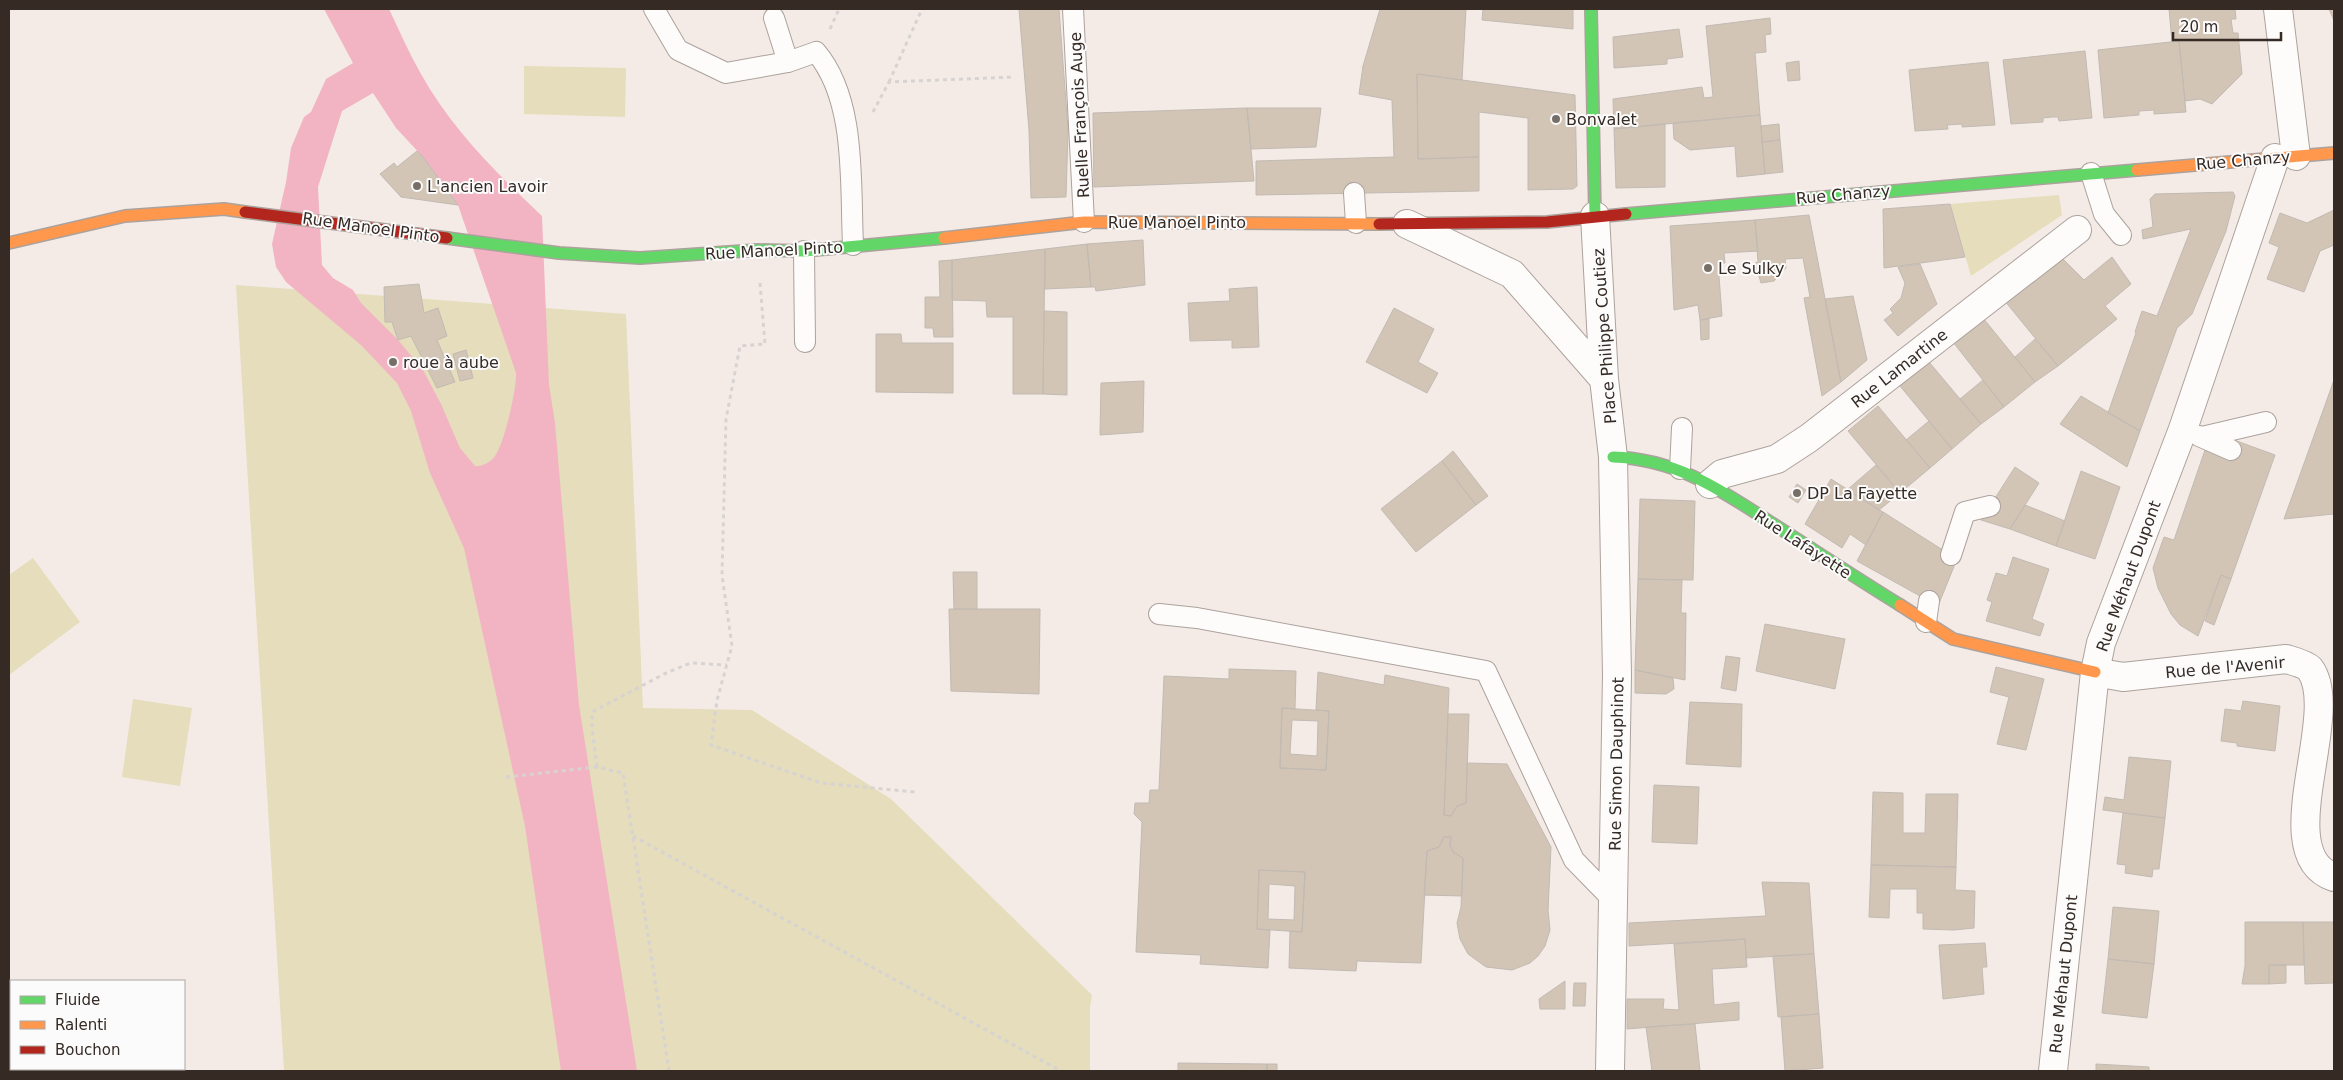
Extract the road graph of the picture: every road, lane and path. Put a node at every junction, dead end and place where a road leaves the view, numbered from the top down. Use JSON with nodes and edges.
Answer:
{"nodes":[{"id":1,"x":654,"y":9,"type":"edge"},
{"id":2,"x":922,"y":9,"type":"edge"},
{"id":3,"x":1073,"y":9,"type":"edge"},
{"id":4,"x":1591,"y":9,"type":"edge"},
{"id":5,"x":2278,"y":9,"type":"edge"},
{"id":6,"x":774,"y":18,"type":"dead end"},
{"id":7,"x":788,"y":62,"type":"junction"},
{"id":8,"x":1014,"y":78,"type":"dead end"},
{"id":9,"x":889,"y":82,"type":"junction"},
{"id":10,"x":2334,"y":153,"type":"edge"},
{"id":11,"x":2286,"y":157,"type":"junction"},
{"id":12,"x":849,"y":159,"type":"junction"},
{"id":13,"x":2091,"y":173,"type":"junction"},
{"id":14,"x":1354,"y":193,"type":"dead end"},
{"id":15,"x":1596,"y":216,"type":"junction"},
{"id":16,"x":1084,"y":222,"type":"junction"},
{"id":17,"x":1356,"y":223,"type":"junction"},
{"id":18,"x":1407,"y":224,"type":"junction"},
{"id":19,"x":2076,"y":230,"type":"dead end"},
{"id":20,"x":2121,"y":235,"type":"dead end"},
{"id":21,"x":9,"y":243,"type":"edge"},
{"id":22,"x":853,"y":245,"type":"junction"},
{"id":23,"x":758,"y":250,"type":"junction"},
{"id":24,"x":804,"y":251,"type":"junction"},
{"id":25,"x":805,"y":342,"type":"dead end"},
{"id":26,"x":1604,"y":379,"type":"junction"},
{"id":27,"x":2266,"y":422,"type":"dead end"},
{"id":28,"x":1682,"y":428,"type":"dead end"},
{"id":29,"x":2193,"y":433,"type":"junction"},
{"id":30,"x":2231,"y":450,"type":"dead end"},
{"id":31,"x":1613,"y":457,"type":"junction"},
{"id":32,"x":1680,"y":468,"type":"junction"},
{"id":33,"x":1710,"y":484,"type":"junction"},
{"id":34,"x":1990,"y":506,"type":"dead end"},
{"id":35,"x":1952,"y":556,"type":"dead end"},
{"id":36,"x":1929,"y":600,"type":"dead end"},
{"id":37,"x":1159,"y":614,"type":"dead end"},
{"id":38,"x":1926,"y":622,"type":"junction"},
{"id":39,"x":727,"y":665,"type":"junction"},
{"id":40,"x":2095,"y":672,"type":"junction"},
{"id":41,"x":596,"y":766,"type":"junction"},
{"id":42,"x":506,"y":777,"type":"dead end"},
{"id":43,"x":915,"y":792,"type":"dead end"},
{"id":44,"x":633,"y":836,"type":"junction"},
{"id":45,"x":2334,"y":877,"type":"edge"},
{"id":46,"x":1614,"y":901,"type":"junction"},
{"id":47,"x":669,"y":1071,"type":"edge"},
{"id":48,"x":1061,"y":1071,"type":"edge"},
{"id":49,"x":1610,"y":1071,"type":"edge"},
{"id":50,"x":2053,"y":1071,"type":"edge"}],
"edges":[{"from":1,"to":7,"type":"lane"},
{"from":2,"to":9,"type":"path"},
{"from":3,"to":16,"type":"lane","name":"Ruelle François Auge"},
{"from":4,"to":15,"type":"main road"},
{"from":5,"to":11,"type":"street"},
{"from":6,"to":7,"type":"lane"},
{"from":7,"to":12,"type":"lane"},
{"from":8,"to":9,"type":"path"},
{"from":9,"to":12,"type":"path"},
{"from":10,"to":11,"type":"main road","name":"Rue Chanzy"},
{"from":11,"to":13,"type":"main road","name":"Rue Chanzy"},
{"from":11,"to":29,"type":"street","name":"Rue Méhaut Dupont"},
{"from":12,"to":22,"type":"lane"},
{"from":13,"to":15,"type":"main road","name":"Rue Chanzy"},
{"from":13,"to":20,"type":"lane"},
{"from":14,"to":17,"type":"lane"},
{"from":15,"to":18,"type":"main road","name":"Rue Manoel Pinto"},
{"from":15,"to":26,"type":"street","name":"Place Philippe Coutiez"},
{"from":16,"to":17,"type":"main road","name":"Rue Manoel Pinto"},
{"from":16,"to":22,"type":"main road","name":"Rue Manoel Pinto"},
{"from":17,"to":18,"type":"main road","name":"Rue Manoel Pinto"},
{"from":18,"to":26,"type":"street"},
{"from":19,"to":33,"type":"street","name":"Rue Lamartine"},
{"from":21,"to":23,"type":"main road","name":"Rue Manoel Pinto"},
{"from":22,"to":24,"type":"main road","name":"Rue Manoel Pinto"},
{"from":23,"to":24,"type":"main road","name":"Rue Manoel Pinto"},
{"from":23,"to":39,"type":"path"},
{"from":24,"to":25,"type":"lane"},
{"from":26,"to":31,"type":"street","name":"Place Philippe Coutiez"},
{"from":27,"to":29,"type":"lane"},
{"from":28,"to":32,"type":"lane"},
{"from":29,"to":30,"type":"lane"},
{"from":29,"to":40,"type":"street","name":"Rue Méhaut Dupont"},
{"from":31,"to":32,"type":"main road","name":"Rue Lafayette"},
{"from":31,"to":46,"type":"street","name":"Rue Simon Dauphinot"},
{"from":32,"to":33,"type":"main road","name":"Rue Lafayette"},
{"from":33,"to":38,"type":"main road","name":"Rue Lafayette"},
{"from":34,"to":35,"type":"lane"},
{"from":36,"to":38,"type":"lane"},
{"from":37,"to":46,"type":"lane"},
{"from":38,"to":40,"type":"main road","name":"Rue Lafayette"},
{"from":39,"to":41,"type":"path"},
{"from":39,"to":43,"type":"path"},
{"from":40,"to":45,"type":"street","name":"Rue de l'Avenir"},
{"from":40,"to":50,"type":"street","name":"Rue Méhaut Dupont"},
{"from":41,"to":42,"type":"path"},
{"from":41,"to":44,"type":"path"},
{"from":44,"to":47,"type":"path"},
{"from":44,"to":48,"type":"path"},
{"from":46,"to":49,"type":"street","name":"Rue Simon Dauphinot"}]}
